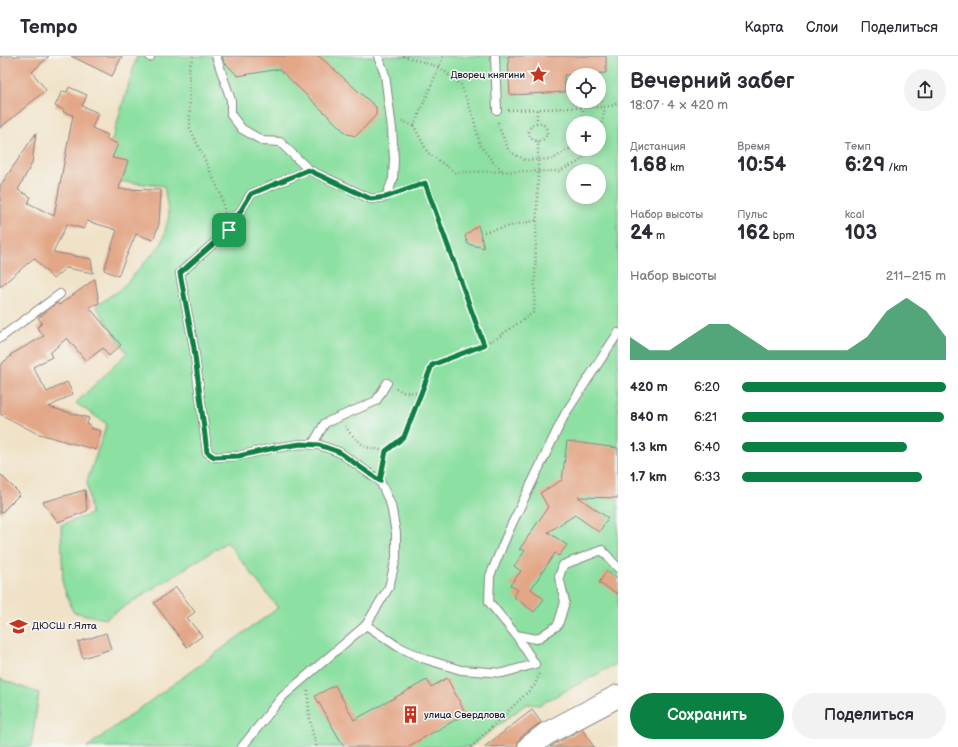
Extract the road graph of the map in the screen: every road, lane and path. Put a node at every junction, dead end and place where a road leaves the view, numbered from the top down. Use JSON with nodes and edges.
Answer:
{"nodes":[{"id":1,"x":193,"y":56,"type":"edge"},
{"id":2,"x":216,"y":56,"type":"edge"},
{"id":3,"x":378,"y":56,"type":"edge"},
{"id":4,"x":403,"y":56,"type":"edge"},
{"id":5,"x":443,"y":56,"type":"edge"},
{"id":6,"x":496,"y":56,"type":"edge"},
{"id":7,"x":439,"y":66,"type":"junction"},
{"id":8,"x":618,"y":102,"type":"edge"},
{"id":9,"x":583,"y":108,"type":"joint"},
{"id":10,"x":605,"y":108,"type":"edge"},
{"id":11,"x":606,"y":108,"type":"edge"},
{"id":12,"x":497,"y":110,"type":"junction"},
{"id":13,"x":537,"y":110,"type":"junction"},
{"id":14,"x":583,"y":116,"type":"edge"},
{"id":15,"x":603,"y":116,"type":"edge"},
{"id":16,"x":401,"y":121,"type":"dead end"},
{"id":17,"x":537,"y":122,"type":"junction"},
{"id":18,"x":414,"y":126,"type":"junction"},
{"id":19,"x":538,"y":141,"type":"junction"},
{"id":20,"x":566,"y":151,"type":"edge"},
{"id":21,"x":584,"y":156,"type":"edge"},
{"id":22,"x":538,"y":160,"type":"junction"},
{"id":23,"x":308,"y":170,"type":"junction"},
{"id":24,"x":538,"y":171,"type":"junction"},
{"id":25,"x":504,"y":172,"type":"junction"},
{"id":26,"x":386,"y":197,"type":"junction"},
{"id":27,"x":537,"y":220,"type":"junction"},
{"id":28,"x":229,"y":230,"type":"junction"},
{"id":29,"x":484,"y":232,"type":"dead end"},
{"id":30,"x":60,"y":294,"type":"dead end"},
{"id":31,"x":618,"y":333,"type":"edge"},
{"id":32,"x":0,"y":338,"type":"edge"},
{"id":33,"x":484,"y":345,"type":"junction"},
{"id":34,"x":387,"y":383,"type":"joint"},
{"id":35,"x":421,"y":393,"type":"junction"},
{"id":36,"x":339,"y":417,"type":"junction"},
{"id":37,"x":312,"y":445,"type":"junction"},
{"id":38,"x":386,"y":451,"type":"junction"},
{"id":39,"x":380,"y":481,"type":"junction"},
{"id":40,"x":618,"y":568,"type":"edge"},
{"id":41,"x":366,"y":625,"type":"junction"},
{"id":42,"x":516,"y":636,"type":"junction"},
{"id":43,"x":535,"y":664,"type":"junction"},
{"id":44,"x":308,"y":674,"type":"junction"},
{"id":45,"x":618,"y":696,"type":"edge"},
{"id":46,"x":242,"y":747,"type":"edge"},
{"id":47,"x":317,"y":747,"type":"edge"},
{"id":48,"x":471,"y":747,"type":"edge"},
{"id":49,"x":529,"y":747,"type":"edge"}],
"edges":[{"from":1,"to":28,"type":"path"},
{"from":2,"to":23,"type":"lane"},
{"from":3,"to":26,"type":"lane"},
{"from":4,"to":7,"type":"path"},
{"from":5,"to":7,"type":"path"},
{"from":6,"to":12,"type":"lane"},
{"from":7,"to":18,"type":"path"},
{"from":7,"to":25,"type":"path"},
{"from":8,"to":11,"type":"path"},
{"from":9,"to":13,"type":"path"},
{"from":9,"to":14,"type":"path"},
{"from":10,"to":15,"type":"path"},
{"from":12,"to":13,"type":"path"},
{"from":12,"to":22,"type":"path"},
{"from":13,"to":17,"type":"path"},
{"from":16,"to":18,"type":"path"},
{"from":17,"to":19,"type":"path"},
{"from":17,"to":19,"type":"path"},
{"from":18,"to":25,"type":"path"},
{"from":19,"to":22,"type":"path"},
{"from":20,"to":22,"type":"path"},
{"from":21,"to":24,"type":"path"},
{"from":22,"to":24,"type":"path"},
{"from":23,"to":26,"type":"lane"},
{"from":23,"to":28,"type":"lane"},
{"from":24,"to":25,"type":"path"},
{"from":24,"to":27,"type":"path"},
{"from":26,"to":33,"type":"path"},
{"from":27,"to":29,"type":"path"},
{"from":27,"to":33,"type":"path"},
{"from":28,"to":37,"type":"lane"},
{"from":30,"to":32,"type":"lane"},
{"from":31,"to":42,"type":"lane"},
{"from":33,"to":35,"type":"path"},
{"from":34,"to":35,"type":"path"},
{"from":34,"to":36,"type":"lane"},
{"from":35,"to":38,"type":"path"},
{"from":36,"to":37,"type":"lane"},
{"from":36,"to":38,"type":"path"},
{"from":37,"to":39,"type":"lane"},
{"from":38,"to":39,"type":"path"},
{"from":39,"to":41,"type":"lane"},
{"from":40,"to":42,"type":"lane"},
{"from":41,"to":43,"type":"lane"},
{"from":41,"to":44,"type":"lane"},
{"from":42,"to":43,"type":"lane"},
{"from":43,"to":48,"type":"path"},
{"from":44,"to":46,"type":"lane"},
{"from":44,"to":47,"type":"path"},
{"from":45,"to":49,"type":"main road"}]}
